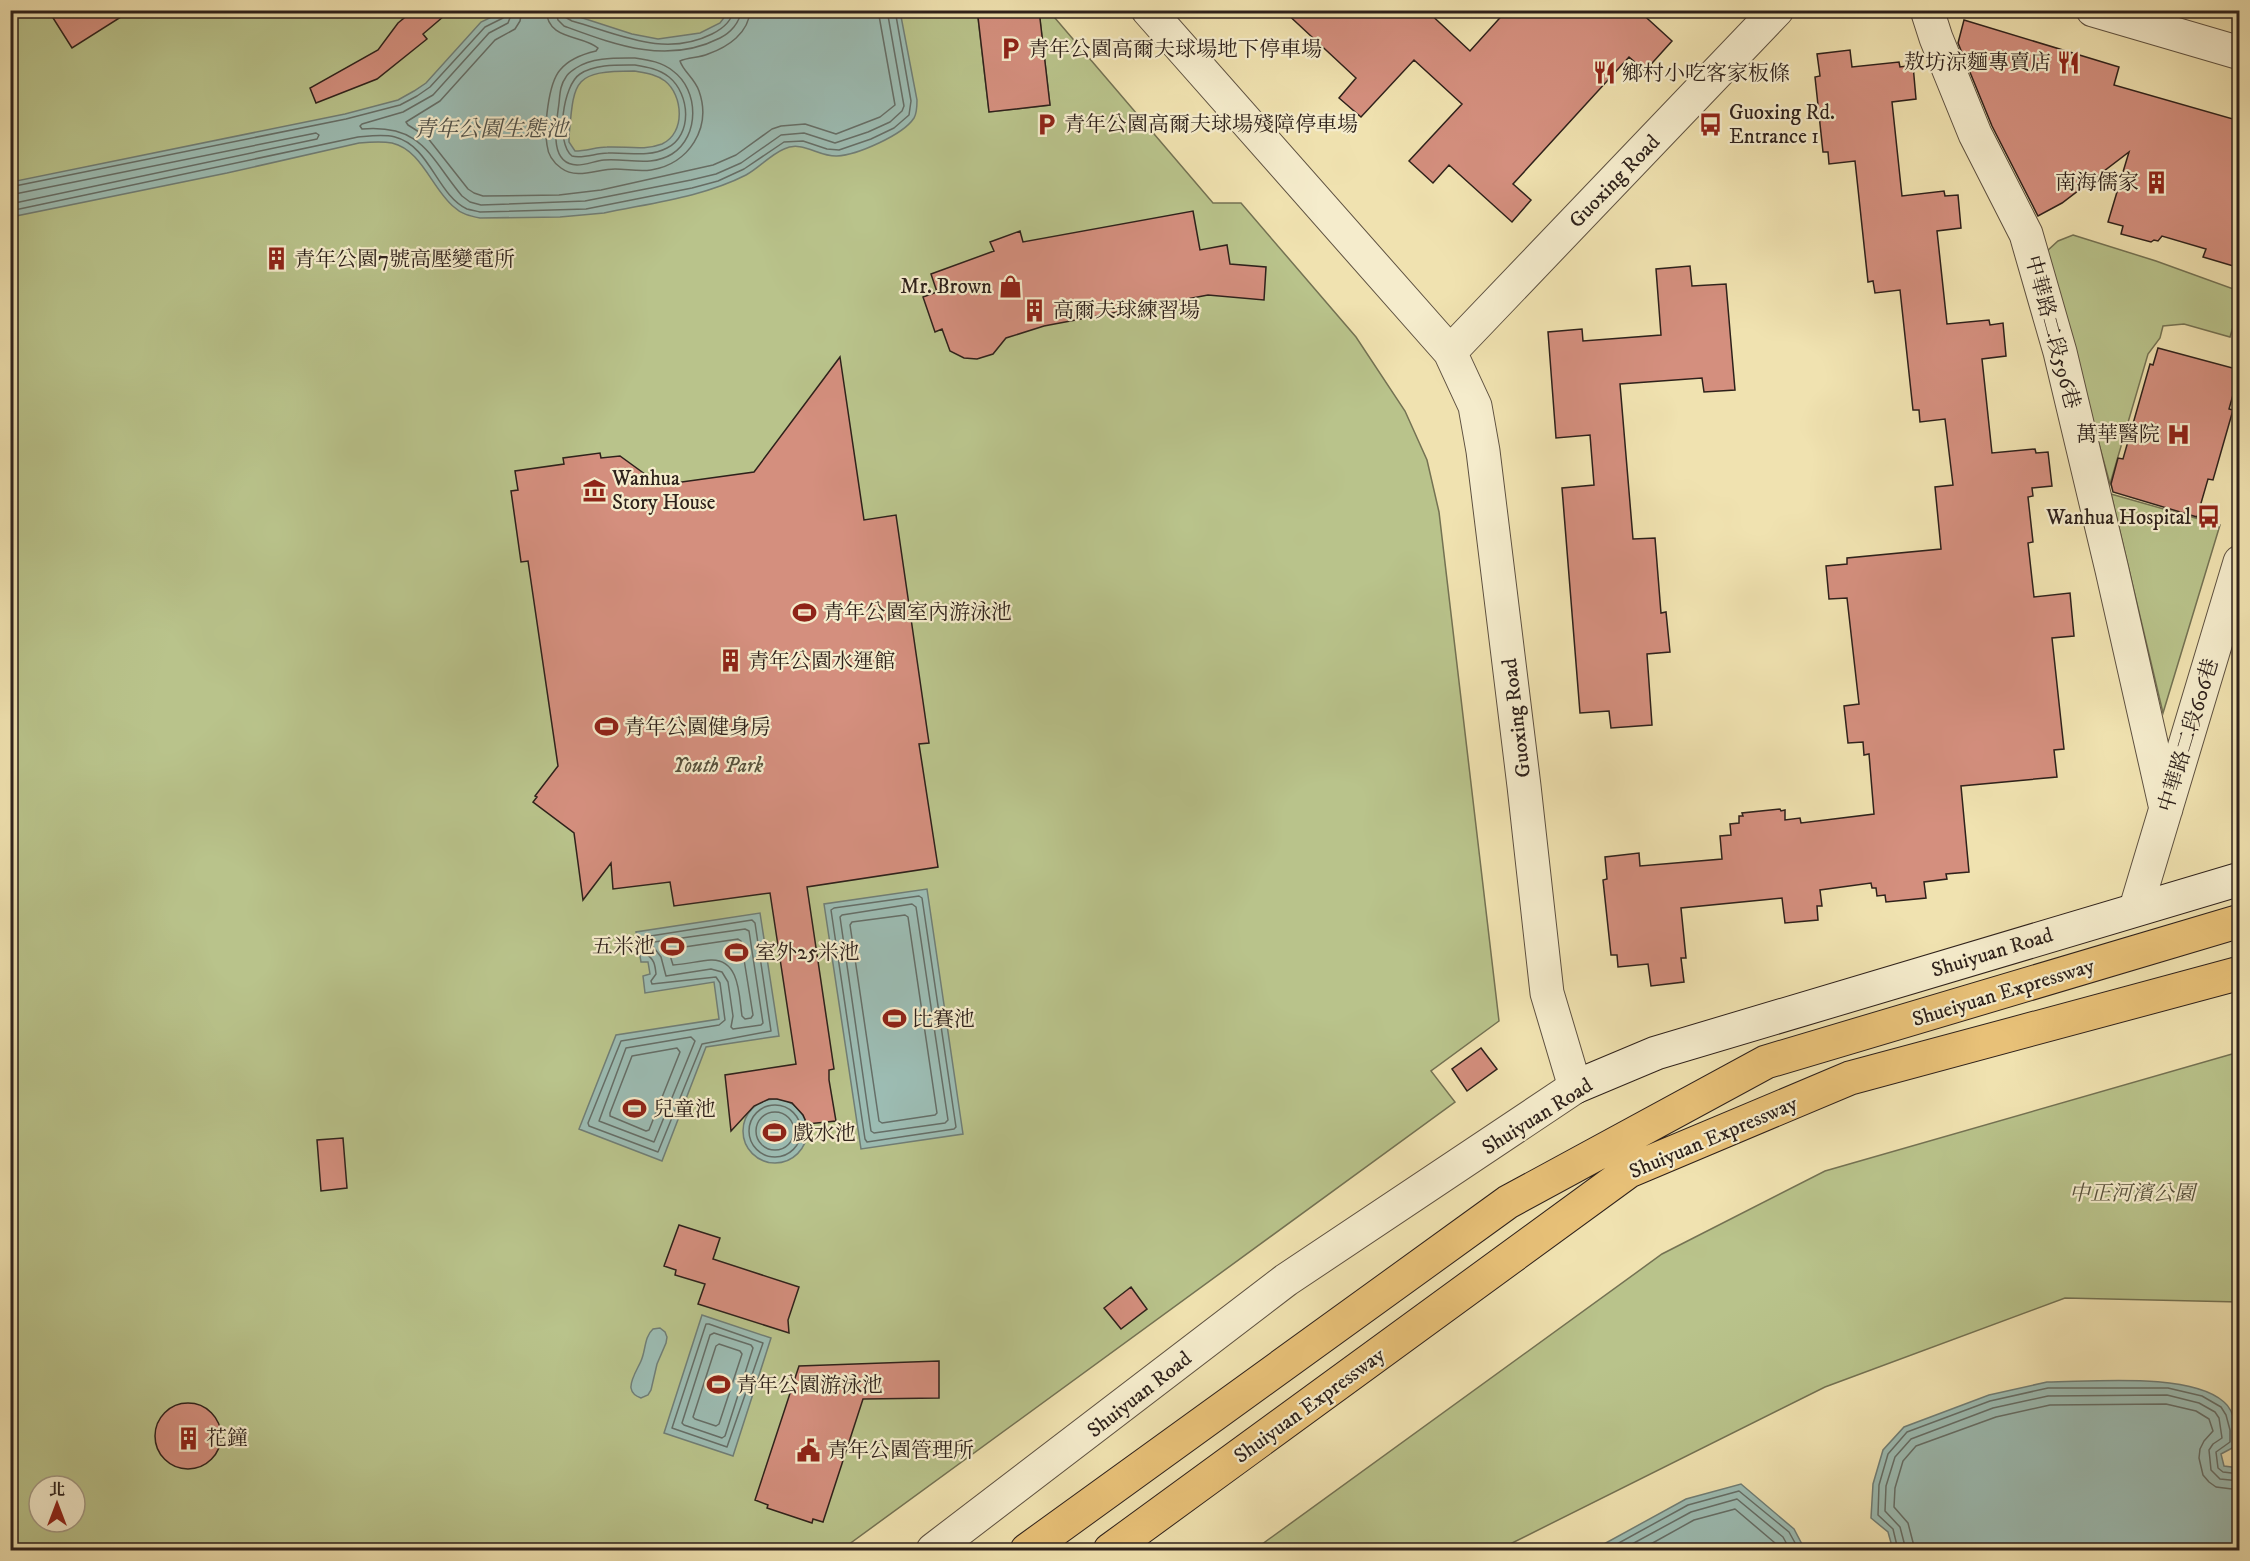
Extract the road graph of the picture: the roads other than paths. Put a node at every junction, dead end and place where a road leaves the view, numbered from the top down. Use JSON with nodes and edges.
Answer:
{"nodes":[{"id":1,"x":1148,"y":10,"type":"edge"},
{"id":2,"x":1777,"y":10,"type":"edge"},
{"id":3,"x":1928,"y":10,"type":"edge"},
{"id":4,"x":2093,"y":10,"type":"edge"},
{"id":5,"x":2240,"y":53,"type":"edge"},
{"id":6,"x":1450,"y":352,"type":"junction"},
{"id":7,"x":2240,"y":562,"type":"edge"},
{"id":8,"x":2166,"y":809,"type":"junction"},
{"id":9,"x":2240,"y":879,"type":"edge"},
{"id":10,"x":2136,"y":909,"type":"junction"},
{"id":11,"x":2240,"y":921,"type":"edge"},
{"id":12,"x":2240,"y":973,"type":"edge"},
{"id":13,"x":1575,"y":1087,"type":"junction"},
{"id":14,"x":933,"y":1551,"type":"edge"},
{"id":15,"x":1028,"y":1551,"type":"edge"},
{"id":16,"x":1110,"y":1551,"type":"edge"}],
"edges":[{"from":1,"to":6,"type":"street","name":"Guoxing Road"},
{"from":2,"to":6,"type":"street","name":"Guoxing Road"},
{"from":3,"to":8,"type":"street","name":"中華路二段596巷"},
{"from":4,"to":5,"type":"street"},
{"from":6,"to":13,"type":"street","name":"Guoxing Road"},
{"from":7,"to":8,"type":"street","name":"中華路二段606巷"},
{"from":8,"to":10,"type":"street","name":"中華路二段606巷"},
{"from":9,"to":10,"type":"street","name":"Shuiyuan Road"},
{"from":10,"to":13,"type":"street","name":"Shuiyuan Road"},
{"from":11,"to":15,"type":"highway","name":"Shuiyuan Expressway"},
{"from":12,"to":16,"type":"highway","name":"Shuiyuan Expressway"},
{"from":13,"to":14,"type":"street","name":"Shuiyuan Road"}]}
